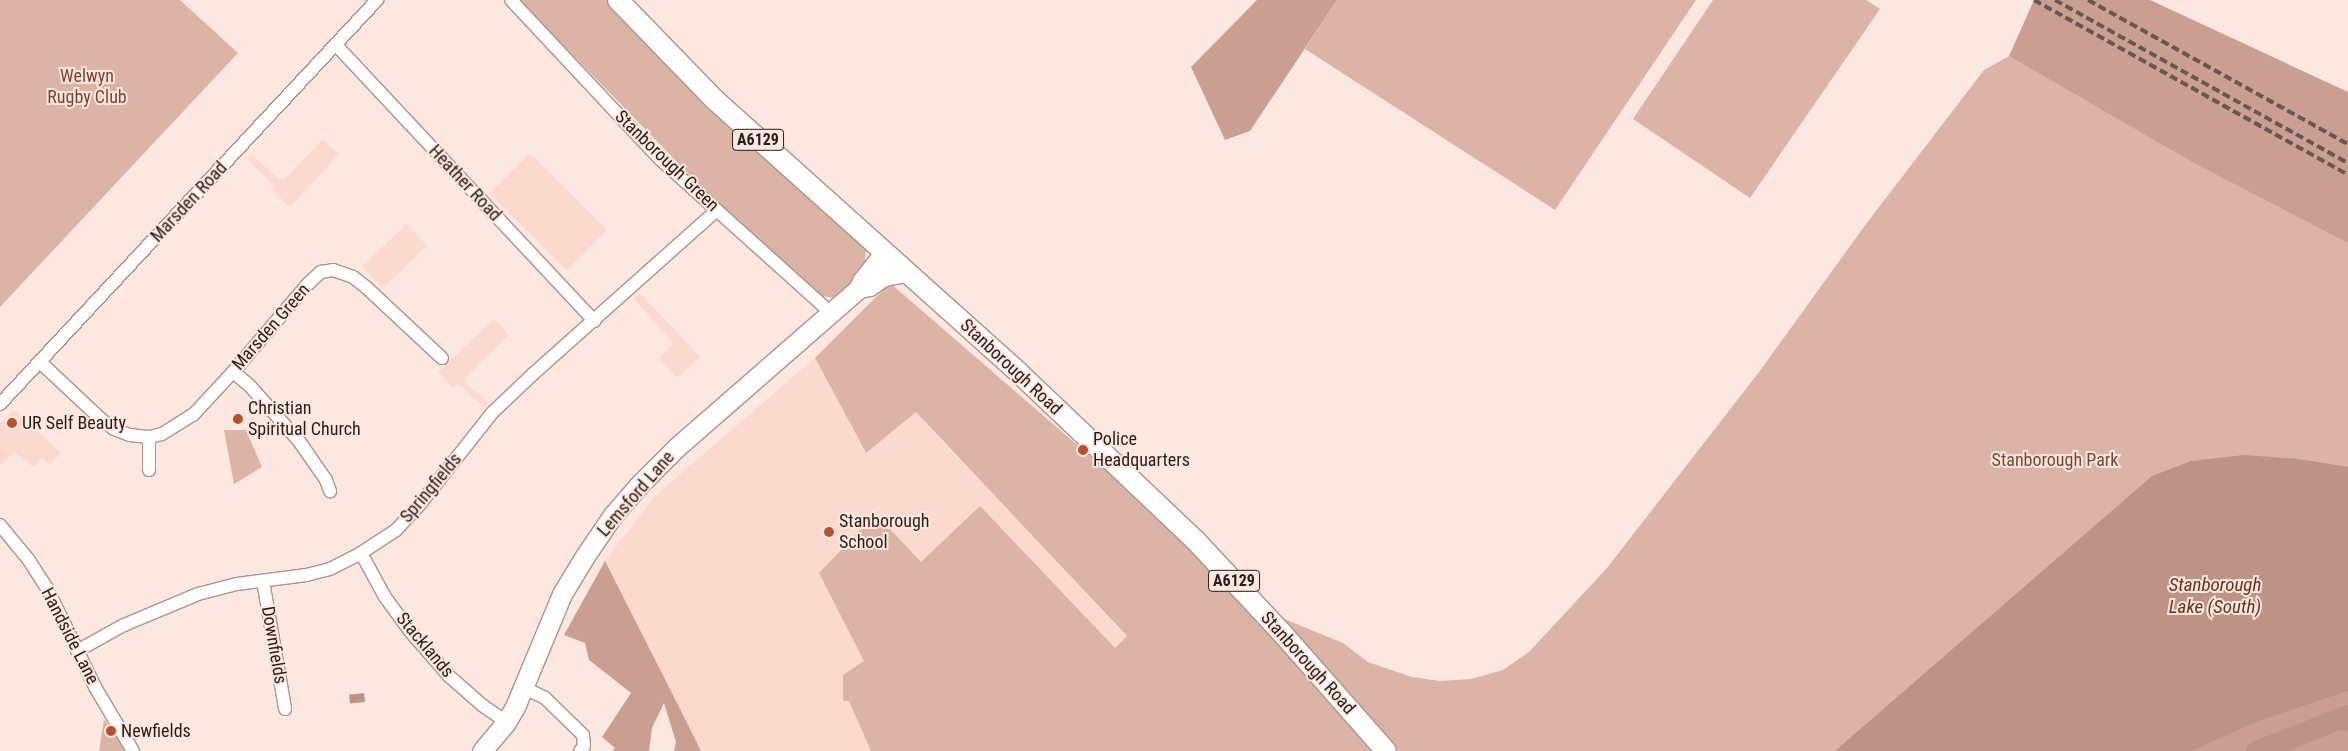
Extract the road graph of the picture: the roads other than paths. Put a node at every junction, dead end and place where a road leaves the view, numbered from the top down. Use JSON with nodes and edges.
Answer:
{"nodes":[{"id":1,"x":377,"y":0,"type":"edge"},
{"id":2,"x":511,"y":0,"type":"edge"},
{"id":3,"x":618,"y":0,"type":"edge"},
{"id":4,"x":336,"y":45,"type":"junction"},
{"id":5,"x":717,"y":210,"type":"junction"},
{"id":6,"x":884,"y":253,"type":"junction"},
{"id":7,"x":906,"y":272,"type":"junction"},
{"id":8,"x":859,"y":288,"type":"junction"},
{"id":9,"x":831,"y":313,"type":"junction"},
{"id":10,"x":594,"y":321,"type":"junction"},
{"id":11,"x":442,"y":358,"type":"dead end"},
{"id":12,"x":40,"y":362,"type":"junction"},
{"id":13,"x":233,"y":372,"type":"junction"},
{"id":14,"x":0,"y":404,"type":"edge"},
{"id":15,"x":149,"y":437,"type":"junction"},
{"id":16,"x":150,"y":470,"type":"dead end"},
{"id":17,"x":330,"y":491,"type":"dead end"},
{"id":18,"x":0,"y":525,"type":"edge"},
{"id":19,"x":361,"y":554,"type":"junction"},
{"id":20,"x":263,"y":581,"type":"junction"},
{"id":21,"x":77,"y":651,"type":"junction"},
{"id":22,"x":524,"y":688,"type":"junction"},
{"id":23,"x":285,"y":709,"type":"dead end"},
{"id":24,"x":506,"y":722,"type":"junction"},
{"id":25,"x":134,"y":751,"type":"edge"},
{"id":26,"x":482,"y":751,"type":"edge"},
{"id":27,"x":580,"y":751,"type":"edge"},
{"id":28,"x":1386,"y":751,"type":"edge"}],
"edges":[{"from":1,"to":4,"type":"street","name":"Marsden Road"},
{"from":2,"to":5,"type":"street","name":"Stanborough Green"},
{"from":3,"to":6,"type":"main road","name":"Stanborough Road","number":"A6129"},
{"from":4,"to":10,"type":"street","name":"Heather Road"},
{"from":4,"to":12,"type":"street","name":"Marsden Road"},
{"from":5,"to":9,"type":"street","name":"Stanborough Green"},
{"from":5,"to":10,"type":"street","name":"Springfields"},
{"from":6,"to":7,"type":"main road","name":"Stanborough Road","number":"A6129"},
{"from":6,"to":8,"type":"street","name":"Lemsford Lane"},
{"from":7,"to":8,"type":"street","name":"Lemsford Lane"},
{"from":7,"to":28,"type":"main road","name":"Stanborough Road","number":"A6129"},
{"from":8,"to":9,"type":"street","name":"Lemsford Lane"},
{"from":9,"to":22,"type":"street","name":"Lemsford Lane"},
{"from":10,"to":19,"type":"street","name":"Springfields"},
{"from":11,"to":13,"type":"street","name":"Marsden Green"},
{"from":12,"to":14,"type":"street","name":"Marsden Road"},
{"from":12,"to":15,"type":"street"},
{"from":13,"to":15,"type":"street","name":"Marsden Green"},
{"from":13,"to":17,"type":"street"},
{"from":15,"to":16,"type":"street"},
{"from":18,"to":21,"type":"street","name":"Handside Lane"},
{"from":19,"to":20,"type":"street","name":"Springfields"},
{"from":19,"to":24,"type":"street","name":"Stacklands"},
{"from":20,"to":21,"type":"street","name":"Springfields"},
{"from":20,"to":23,"type":"street","name":"Downfields"},
{"from":21,"to":25,"type":"street","name":"Handside Lane"},
{"from":22,"to":24,"type":"street","name":"Lemsford Lane"},
{"from":22,"to":27,"type":"street"},
{"from":24,"to":26,"type":"street","name":"Lemsford Lane"}]}
